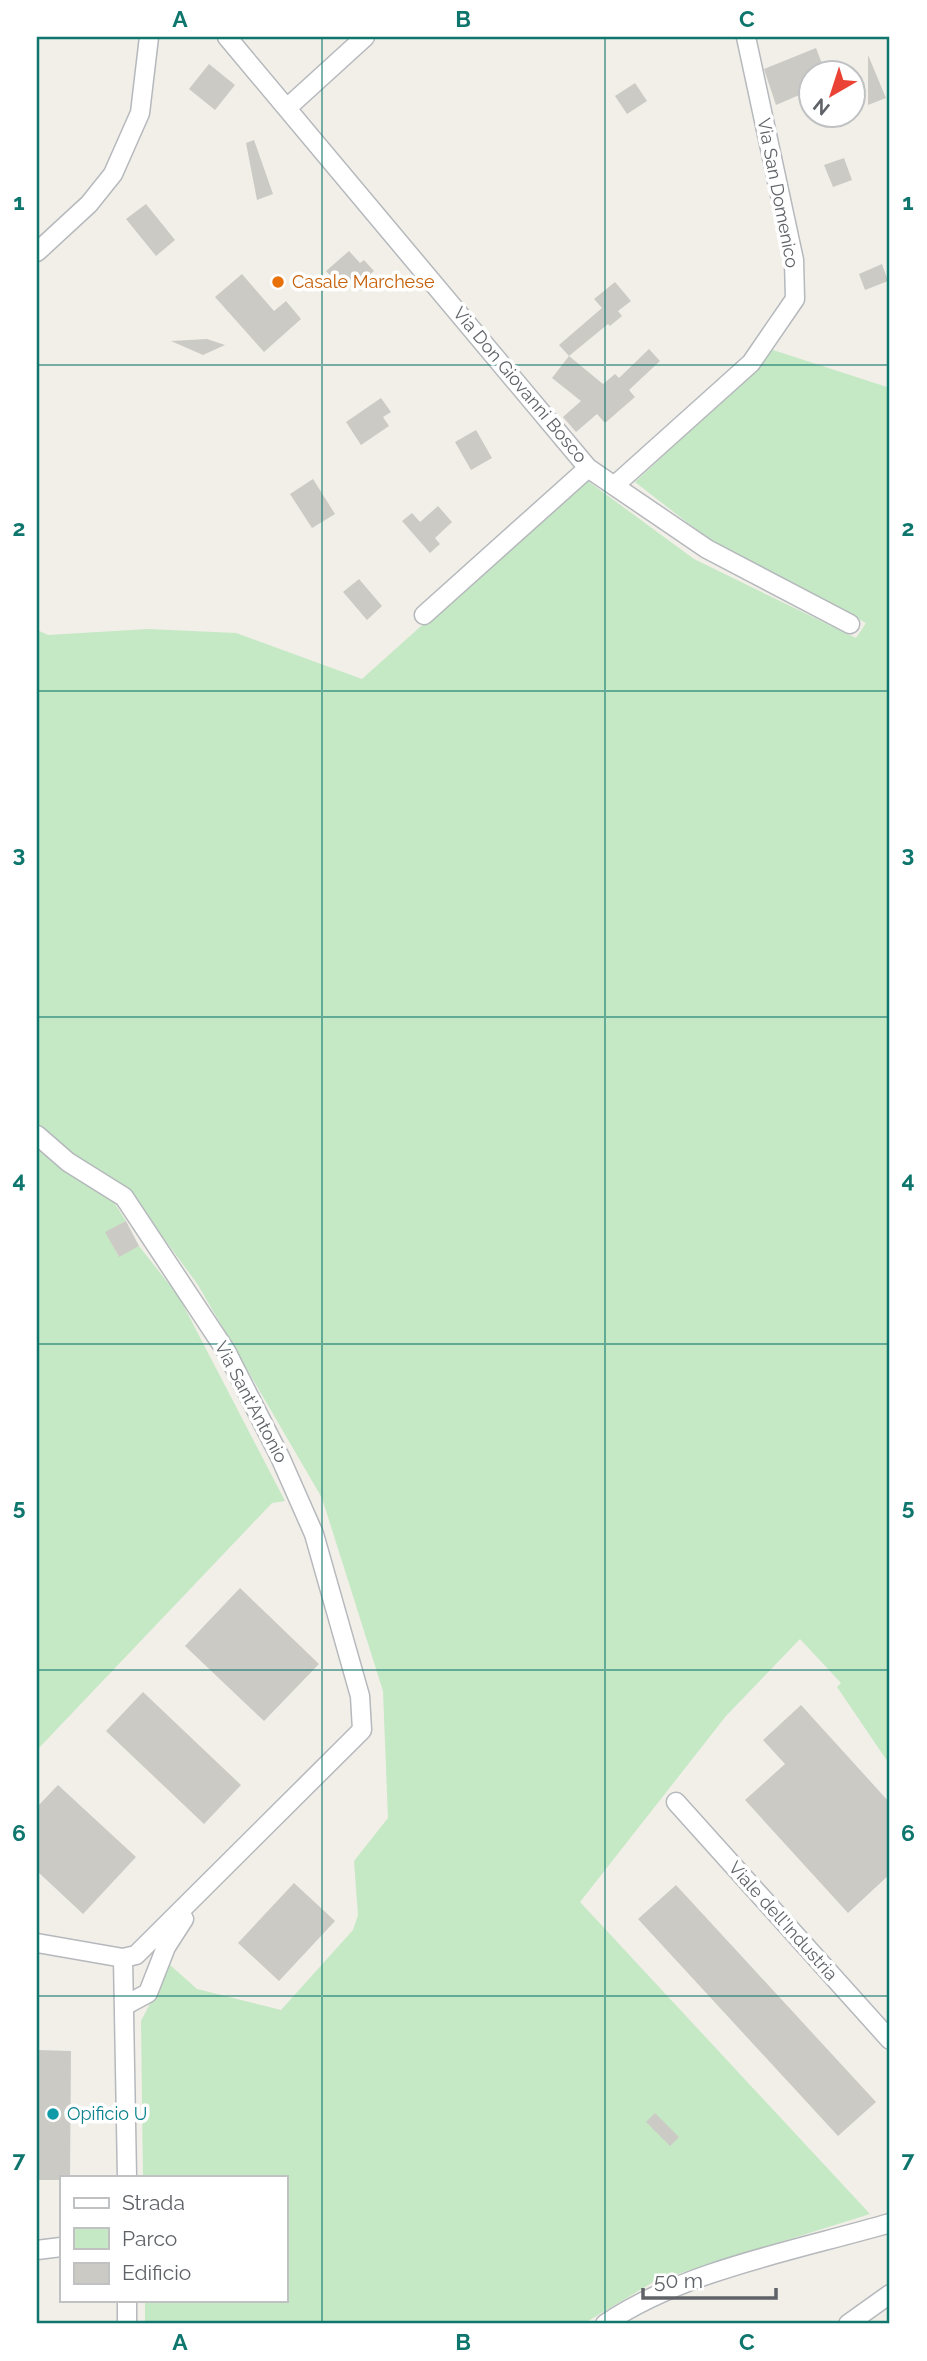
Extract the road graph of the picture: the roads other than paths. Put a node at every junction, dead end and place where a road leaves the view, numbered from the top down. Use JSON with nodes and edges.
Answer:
{"nodes":[{"id":1,"x":149,"y":37,"type":"edge"},
{"id":2,"x":227,"y":37,"type":"edge"},
{"id":3,"x":365,"y":37,"type":"edge"},
{"id":4,"x":746,"y":37,"type":"edge"},
{"id":5,"x":287,"y":108,"type":"junction"},
{"id":6,"x":37,"y":252,"type":"edge"},
{"id":7,"x":588,"y":468,"type":"junction"},
{"id":8,"x":614,"y":486,"type":"junction"},
{"id":9,"x":424,"y":615,"type":"dead end"},
{"id":10,"x":850,"y":624,"type":"dead end"},
{"id":11,"x":37,"y":1135,"type":"edge"},
{"id":12,"x":676,"y":1802,"type":"dead end"},
{"id":13,"x":198,"y":1895,"type":"junction"},
{"id":14,"x":37,"y":1943,"type":"edge"},
{"id":15,"x":130,"y":1956,"type":"junction"},
{"id":16,"x":158,"y":1969,"type":"junction"},
{"id":17,"x":124,"y":2006,"type":"junction"},
{"id":18,"x":890,"y":2040,"type":"edge"},
{"id":19,"x":127,"y":2176,"type":"edge"},
{"id":20,"x":890,"y":2223,"type":"edge"},
{"id":21,"x":60,"y":2247,"type":"edge"},
{"id":22,"x":37,"y":2250,"type":"edge"},
{"id":23,"x":890,"y":2294,"type":"edge"},
{"id":24,"x":127,"y":2302,"type":"edge"},
{"id":25,"x":127,"y":2324,"type":"edge"},
{"id":26,"x":605,"y":2324,"type":"edge"},
{"id":27,"x":848,"y":2324,"type":"edge"}],
"edges":[{"from":1,"to":6,"type":"street"},
{"from":2,"to":5,"type":"street","name":"Via Don Giovanni Bosco"},
{"from":3,"to":5,"type":"street"},
{"from":4,"to":8,"type":"street","name":"Via San Domenico"},
{"from":5,"to":7,"type":"street","name":"Via Don Giovanni Bosco"},
{"from":7,"to":8,"type":"street","name":"Via Don Giovanni Bosco"},
{"from":7,"to":9,"type":"street"},
{"from":8,"to":10,"type":"street","name":"Via Don Giovanni Bosco"},
{"from":11,"to":13,"type":"street","name":"Via Sant'Antonio"},
{"from":12,"to":18,"type":"street","name":"Viale dell'Industria"},
{"from":13,"to":15,"type":"street"},
{"from":13,"to":16,"type":"street"},
{"from":14,"to":15,"type":"street"},
{"from":15,"to":16,"type":"street"},
{"from":15,"to":17,"type":"street"},
{"from":16,"to":17,"type":"street"},
{"from":17,"to":19,"type":"street"},
{"from":20,"to":26,"type":"street"},
{"from":21,"to":22,"type":"street"},
{"from":23,"to":27,"type":"street"},
{"from":24,"to":25,"type":"street"}]}
